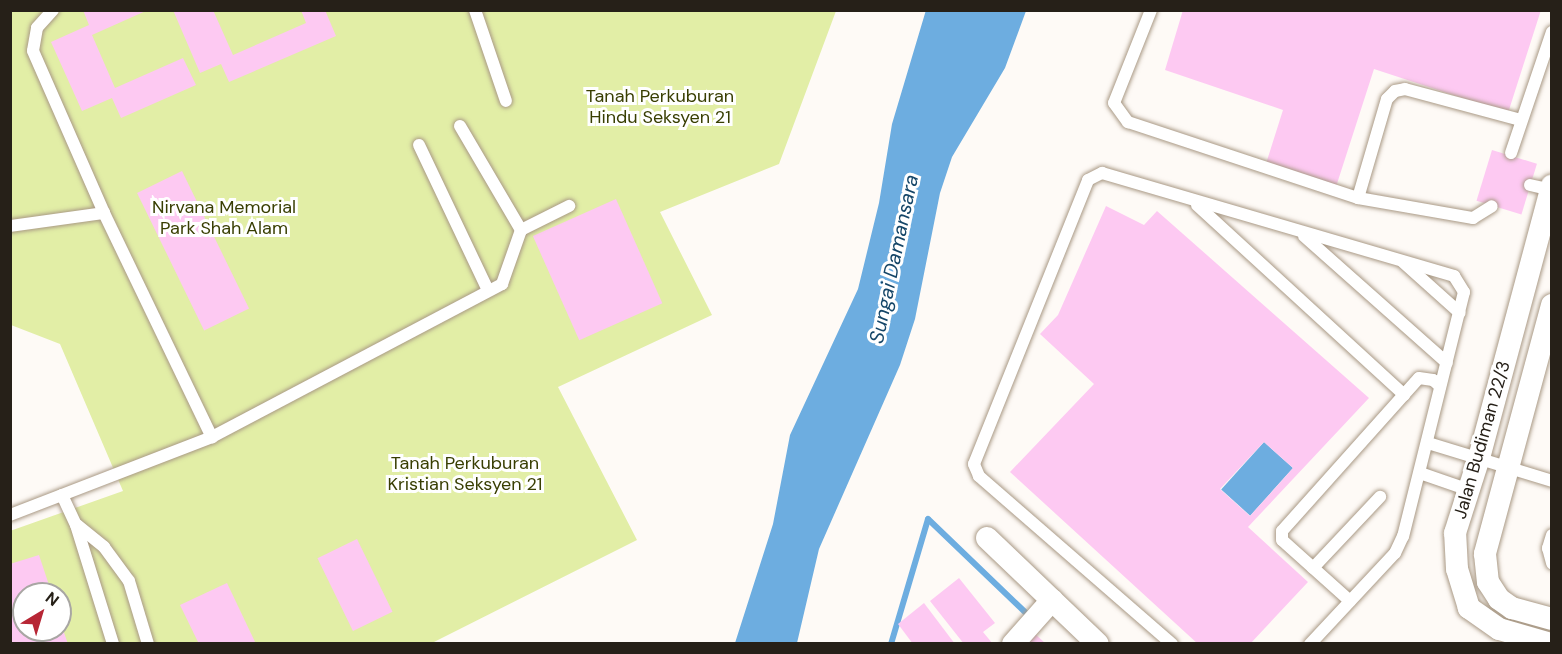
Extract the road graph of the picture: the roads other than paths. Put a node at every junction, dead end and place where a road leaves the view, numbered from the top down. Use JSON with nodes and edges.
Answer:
{"nodes":[{"id":1,"x":53,"y":10,"type":"edge"},
{"id":2,"x":475,"y":10,"type":"edge"},
{"id":3,"x":1151,"y":10,"type":"edge"},
{"id":4,"x":1551,"y":32,"type":"edge"},
{"id":5,"x":506,"y":101,"type":"dead end"},
{"id":6,"x":1521,"y":120,"type":"junction"},
{"id":7,"x":460,"y":126,"type":"dead end"},
{"id":8,"x":419,"y":145,"type":"dead end"},
{"id":9,"x":1511,"y":153,"type":"dead end"},
{"id":10,"x":1546,"y":188,"type":"edge"},
{"id":11,"x":1358,"y":198,"type":"junction"},
{"id":12,"x":1194,"y":202,"type":"junction"},
{"id":13,"x":569,"y":206,"type":"dead end"},
{"id":14,"x":1492,"y":206,"type":"dead end"},
{"id":15,"x":104,"y":213,"type":"junction"},
{"id":16,"x":10,"y":226,"type":"edge"},
{"id":17,"x":521,"y":230,"type":"junction"},
{"id":18,"x":1300,"y":234,"type":"junction"},
{"id":19,"x":1400,"y":260,"type":"junction"},
{"id":20,"x":488,"y":290,"type":"junction"},
{"id":21,"x":1551,"y":305,"type":"edge"},
{"id":22,"x":1460,"y":313,"type":"junction"},
{"id":23,"x":1447,"y":363,"type":"junction"},
{"id":24,"x":1440,"y":386,"type":"junction"},
{"id":25,"x":1404,"y":395,"type":"junction"},
{"id":26,"x":212,"y":437,"type":"junction"},
{"id":27,"x":1428,"y":443,"type":"junction"},
{"id":28,"x":1479,"y":458,"type":"junction"},
{"id":29,"x":1508,"y":467,"type":"junction"},
{"id":30,"x":1420,"y":473,"type":"junction"},
{"id":31,"x":1551,"y":481,"type":"edge"},
{"id":32,"x":1469,"y":490,"type":"junction"},
{"id":33,"x":62,"y":495,"type":"junction"},
{"id":34,"x":1380,"y":497,"type":"dead end"},
{"id":35,"x":10,"y":515,"type":"edge"},
{"id":36,"x":76,"y":525,"type":"junction"},
{"id":37,"x":1551,"y":535,"type":"edge"},
{"id":38,"x":987,"y":538,"type":"dead end"},
{"id":39,"x":1551,"y":563,"type":"edge"},
{"id":40,"x":1313,"y":568,"type":"junction"},
{"id":41,"x":1052,"y":600,"type":"junction"},
{"id":42,"x":1350,"y":601,"type":"junction"},
{"id":43,"x":1551,"y":619,"type":"edge"},
{"id":44,"x":1545,"y":643,"type":"edge"},
{"id":45,"x":112,"y":644,"type":"edge"},
{"id":46,"x":148,"y":644,"type":"edge"},
{"id":47,"x":1013,"y":644,"type":"edge"},
{"id":48,"x":1098,"y":644,"type":"edge"},
{"id":49,"x":1172,"y":644,"type":"edge"},
{"id":50,"x":1311,"y":644,"type":"edge"}],
"edges":[{"from":1,"to":15,"type":"lane"},
{"from":2,"to":5,"type":"lane"},
{"from":3,"to":11,"type":"lane"},
{"from":4,"to":6,"type":"lane"},
{"from":6,"to":9,"type":"lane"},
{"from":6,"to":11,"type":"lane"},
{"from":7,"to":17,"type":"lane"},
{"from":8,"to":20,"type":"lane"},
{"from":10,"to":28,"type":"street","name":"Jalan Budiman 22/3"},
{"from":11,"to":14,"type":"lane"},
{"from":12,"to":18,"type":"lane"},
{"from":12,"to":25,"type":"lane"},
{"from":12,"to":49,"type":"lane"},
{"from":13,"to":17,"type":"lane"},
{"from":15,"to":16,"type":"lane"},
{"from":15,"to":26,"type":"lane"},
{"from":17,"to":20,"type":"lane"},
{"from":18,"to":19,"type":"lane"},
{"from":18,"to":23,"type":"lane"},
{"from":19,"to":22,"type":"lane"},
{"from":19,"to":22,"type":"lane"},
{"from":20,"to":26,"type":"lane"},
{"from":21,"to":29,"type":"street","name":"Jalan Budiman 22/3"},
{"from":22,"to":23,"type":"lane"},
{"from":23,"to":24,"type":"lane"},
{"from":24,"to":25,"type":"lane"},
{"from":24,"to":27,"type":"lane"},
{"from":25,"to":40,"type":"lane"},
{"from":26,"to":33,"type":"lane"},
{"from":27,"to":28,"type":"lane"},
{"from":27,"to":30,"type":"lane"},
{"from":28,"to":29,"type":"lane"},
{"from":28,"to":32,"type":"street","name":"Jalan Budiman 22/3"},
{"from":29,"to":31,"type":"lane"},
{"from":29,"to":43,"type":"street","name":"Jalan Budiman 22/3"},
{"from":30,"to":32,"type":"lane"},
{"from":30,"to":42,"type":"lane"},
{"from":32,"to":44,"type":"street","name":"Jalan Budiman 22/3"},
{"from":33,"to":35,"type":"lane"},
{"from":33,"to":36,"type":"lane"},
{"from":34,"to":40,"type":"lane"},
{"from":36,"to":45,"type":"lane"},
{"from":36,"to":46,"type":"lane"},
{"from":37,"to":39,"type":"lane"},
{"from":38,"to":41,"type":"street"},
{"from":40,"to":42,"type":"lane"},
{"from":41,"to":47,"type":"street"},
{"from":41,"to":48,"type":"street"},
{"from":42,"to":50,"type":"lane"}]}
